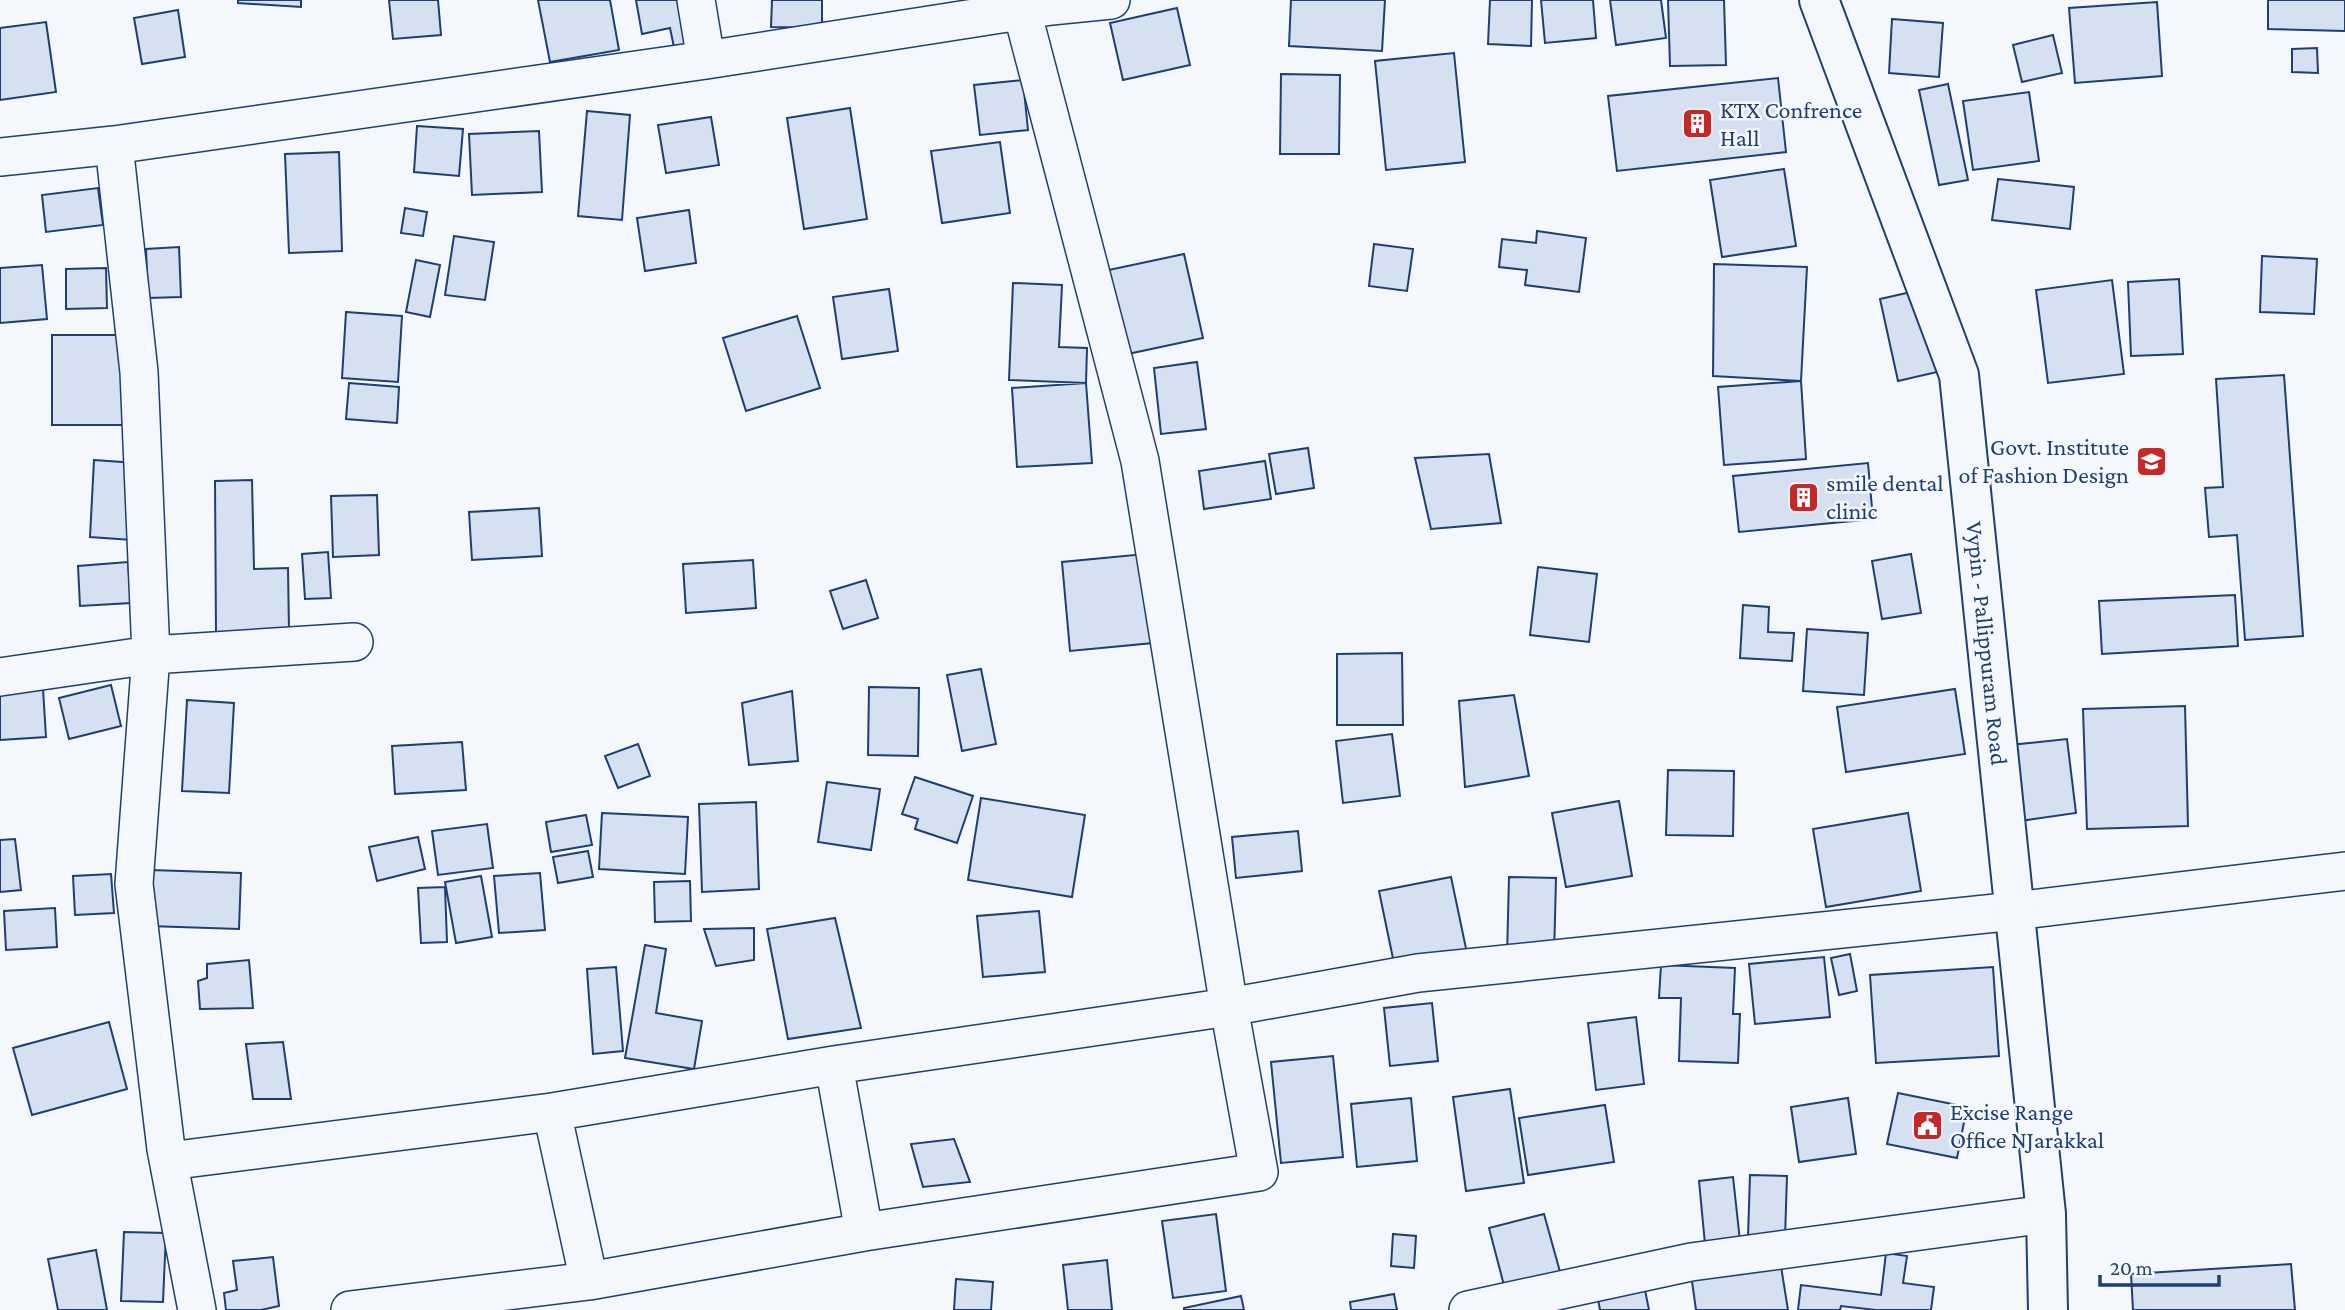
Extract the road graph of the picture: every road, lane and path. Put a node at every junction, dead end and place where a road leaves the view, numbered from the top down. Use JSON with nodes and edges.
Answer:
{"nodes":[{"id":1,"x":696,"y":0,"type":"edge"},
{"id":2,"x":1111,"y":0,"type":"edge"},
{"id":3,"x":1819,"y":0,"type":"edge"},
{"id":4,"x":1022,"y":10,"type":"junction"},
{"id":5,"x":706,"y":60,"type":"junction"},
{"id":6,"x":114,"y":145,"type":"junction"},
{"id":7,"x":0,"y":157,"type":"edge"},
{"id":8,"x":355,"y":642,"type":"dead end"},
{"id":9,"x":151,"y":654,"type":"junction"},
{"id":10,"x":0,"y":677,"type":"edge"},
{"id":11,"x":2345,"y":871,"type":"edge"},
{"id":12,"x":2015,"y":911,"type":"junction"},
{"id":13,"x":1229,"y":1007,"type":"junction"},
{"id":14,"x":834,"y":1065,"type":"junction"},
{"id":15,"x":552,"y":1112,"type":"junction"},
{"id":16,"x":169,"y":1161,"type":"junction"},
{"id":17,"x":2046,"y":1214,"type":"junction"},
{"id":18,"x":864,"y":1232,"type":"junction"},
{"id":19,"x":589,"y":1281,"type":"junction"},
{"id":20,"x":363,"y":1309,"type":"edge"},
{"id":21,"x":197,"y":1310,"type":"edge"},
{"id":22,"x":1468,"y":1310,"type":"edge"},
{"id":23,"x":2048,"y":1310,"type":"edge"}],
"edges":[{"from":1,"to":5,"type":"street"},
{"from":2,"to":4,"type":"street"},
{"from":3,"to":12,"type":"main road","name":"Vypin - Pallippuram Road"},
{"from":4,"to":5,"type":"street"},
{"from":4,"to":13,"type":"street"},
{"from":5,"to":6,"type":"street"},
{"from":6,"to":7,"type":"street"},
{"from":6,"to":9,"type":"street"},
{"from":8,"to":9,"type":"street"},
{"from":9,"to":10,"type":"street"},
{"from":9,"to":16,"type":"street"},
{"from":11,"to":12,"type":"street"},
{"from":12,"to":13,"type":"street"},
{"from":12,"to":17,"type":"main road","name":"Vypin - Pallippuram Road"},
{"from":13,"to":14,"type":"street"},
{"from":13,"to":18,"type":"street"},
{"from":14,"to":15,"type":"street"},
{"from":14,"to":18,"type":"street"},
{"from":15,"to":16,"type":"street"},
{"from":15,"to":19,"type":"street"},
{"from":16,"to":21,"type":"street"},
{"from":17,"to":22,"type":"street"},
{"from":17,"to":23,"type":"main road","name":"Vypin - Pallippuram Road"},
{"from":18,"to":19,"type":"street"},
{"from":19,"to":20,"type":"street"}]}
